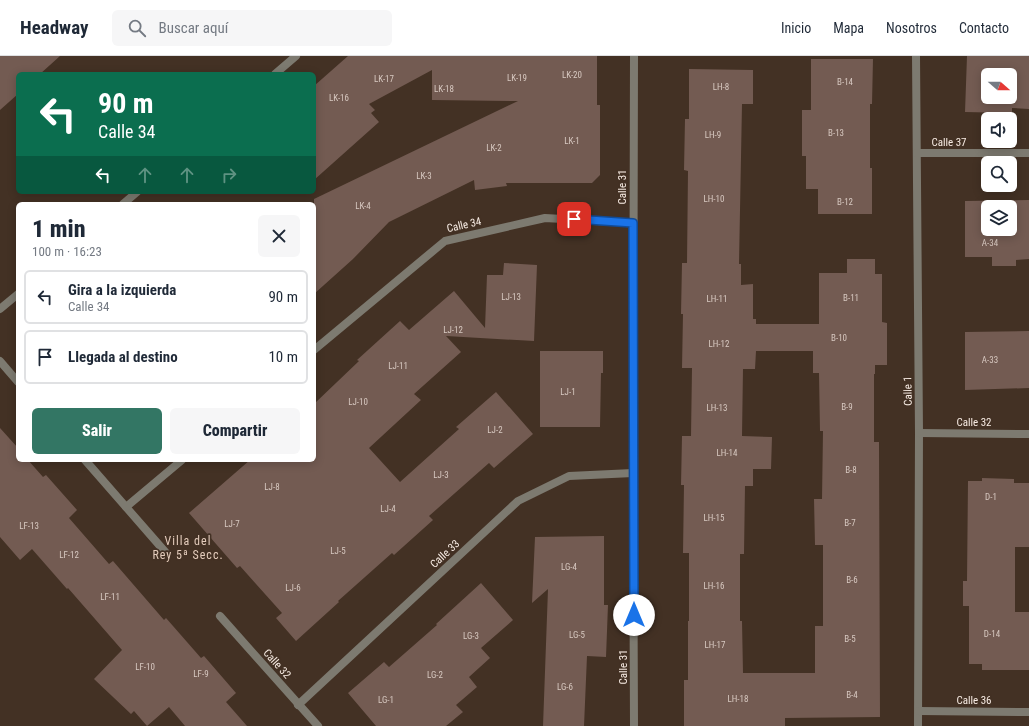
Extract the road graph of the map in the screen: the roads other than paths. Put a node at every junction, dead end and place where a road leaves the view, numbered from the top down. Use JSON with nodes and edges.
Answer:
{"nodes":[{"id":1,"x":296,"y":56,"type":"edge"},
{"id":2,"x":634,"y":56,"type":"edge"},
{"id":3,"x":916,"y":56,"type":"edge"},
{"id":4,"x":277,"y":72,"type":"edge"},
{"id":5,"x":917,"y":153,"type":"junction"},
{"id":6,"x":1029,"y":153,"type":"edge"},
{"id":7,"x":135,"y":194,"type":"edge"},
{"id":8,"x":125,"y":202,"type":"edge"},
{"id":9,"x":633,"y":223,"type":"junction"},
{"id":10,"x":16,"y":296,"type":"edge"},
{"id":11,"x":0,"y":309,"type":"edge"},
{"id":12,"x":316,"y":348,"type":"edge"},
{"id":13,"x":0,"y":361,"type":"edge"},
{"id":14,"x":16,"y":380,"type":"edge"},
{"id":15,"x":920,"y":433,"type":"junction"},
{"id":16,"x":1029,"y":434,"type":"edge"},
{"id":17,"x":87,"y":462,"type":"edge"},
{"id":18,"x":180,"y":462,"type":"edge"},
{"id":19,"x":633,"y":473,"type":"junction"},
{"id":20,"x":126,"y":507,"type":"junction"},
{"id":21,"x":167,"y":554,"type":"dead end"},
{"id":22,"x":220,"y":616,"type":"dead end"},
{"id":23,"x":298,"y":705,"type":"junction"},
{"id":24,"x":918,"y":711,"type":"junction"},
{"id":25,"x":1029,"y":712,"type":"edge"},
{"id":26,"x":318,"y":726,"type":"edge"},
{"id":27,"x":634,"y":726,"type":"edge"},
{"id":28,"x":918,"y":726,"type":"edge"}],
"edges":[{"from":1,"to":4,"type":"street"},
{"from":2,"to":9,"type":"street","name":"Calle 31"},
{"from":3,"to":5,"type":"street","name":"Calle 1"},
{"from":5,"to":6,"type":"street","name":"Calle 37"},
{"from":5,"to":15,"type":"street","name":"Calle 1"},
{"from":7,"to":8,"type":"street"},
{"from":9,"to":12,"type":"street","name":"Calle 34"},
{"from":9,"to":19,"type":"street","name":"Calle 31"},
{"from":10,"to":11,"type":"street"},
{"from":13,"to":14,"type":"street"},
{"from":15,"to":16,"type":"street","name":"Calle 32"},
{"from":15,"to":24,"type":"street","name":"Calle 1"},
{"from":17,"to":20,"type":"street"},
{"from":18,"to":20,"type":"street"},
{"from":19,"to":23,"type":"street","name":"Calle 33"},
{"from":19,"to":27,"type":"street","name":"Calle 31"},
{"from":20,"to":21,"type":"street"},
{"from":22,"to":23,"type":"street","name":"Calle 32"},
{"from":23,"to":26,"type":"street","name":"Calle 32"},
{"from":24,"to":25,"type":"street","name":"Calle 36"},
{"from":24,"to":28,"type":"street","name":"Calle 1"}]}
